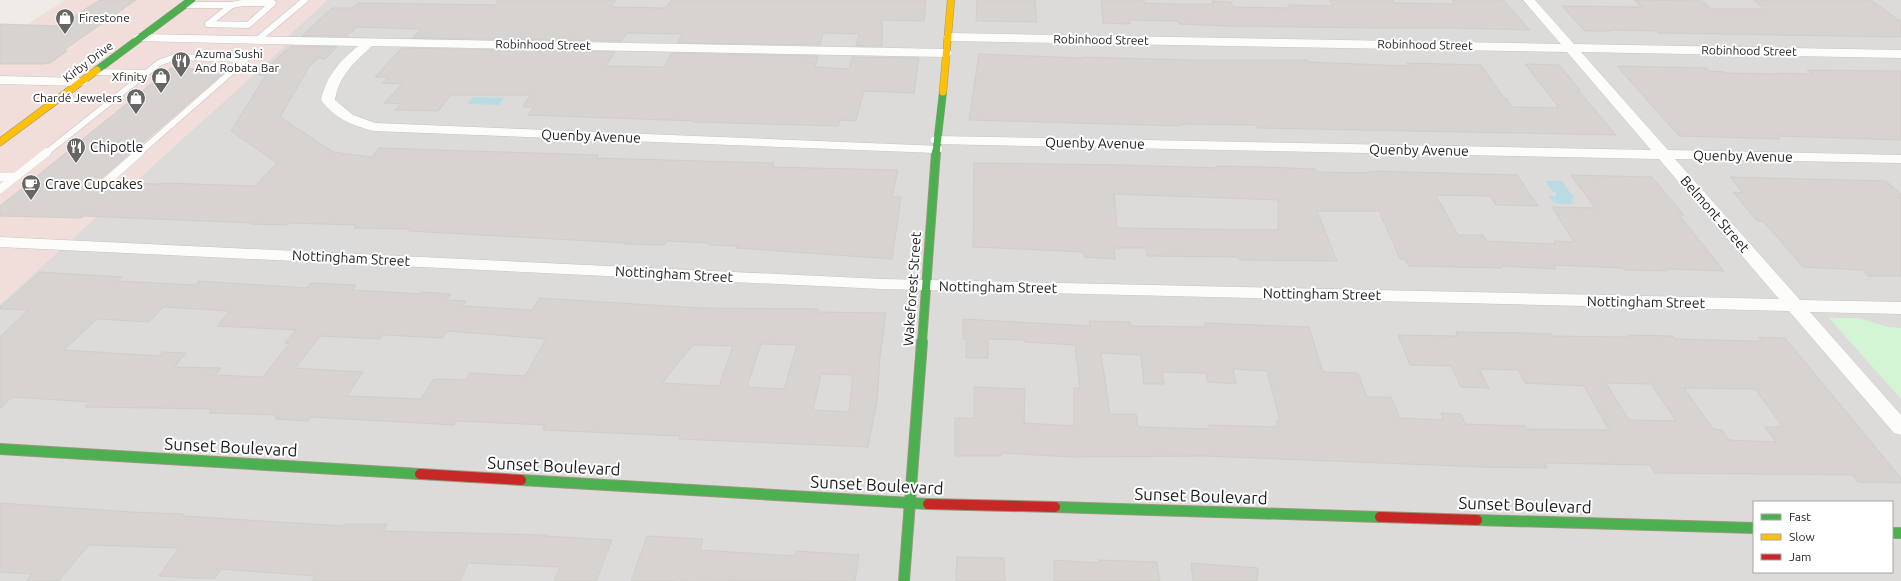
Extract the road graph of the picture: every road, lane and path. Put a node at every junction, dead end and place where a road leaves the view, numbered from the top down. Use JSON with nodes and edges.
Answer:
{"nodes":[{"id":1,"x":305,"y":0,"type":"edge"},
{"id":2,"x":951,"y":0,"type":"edge"},
{"id":3,"x":1529,"y":0,"type":"edge"},
{"id":4,"x":187,"y":2,"type":"edge"},
{"id":5,"x":232,"y":6,"type":"junction"},
{"id":6,"x":948,"y":37,"type":"junction"},
{"id":7,"x":139,"y":38,"type":"junction"},
{"id":8,"x":257,"y":40,"type":"junction"},
{"id":9,"x":369,"y":42,"type":"junction"},
{"id":10,"x":1571,"y":48,"type":"junction"},
{"id":11,"x":946,"y":53,"type":"junction"},
{"id":12,"x":1901,"y":54,"type":"edge"},
{"id":13,"x":95,"y":72,"type":"junction"},
{"id":14,"x":147,"y":73,"type":"junction"},
{"id":15,"x":0,"y":80,"type":"edge"},
{"id":16,"x":81,"y":82,"type":"junction"},
{"id":17,"x":0,"y":142,"type":"edge"},
{"id":18,"x":937,"y":144,"type":"junction"},
{"id":19,"x":1663,"y":155,"type":"junction"},
{"id":20,"x":1901,"y":160,"type":"edge"},
{"id":21,"x":0,"y":177,"type":"edge"},
{"id":22,"x":15,"y":177,"type":"junction"},
{"id":23,"x":107,"y":181,"type":"dead end"},
{"id":24,"x":0,"y":189,"type":"edge"},
{"id":25,"x":0,"y":242,"type":"edge"},
{"id":26,"x":926,"y":285,"type":"junction"},
{"id":27,"x":1794,"y":305,"type":"junction"},
{"id":28,"x":1901,"y":308,"type":"edge"},
{"id":29,"x":1901,"y":428,"type":"edge"},
{"id":30,"x":0,"y":449,"type":"edge"},
{"id":31,"x":910,"y":503,"type":"junction"},
{"id":32,"x":1753,"y":528,"type":"edge"},
{"id":33,"x":904,"y":581,"type":"edge"}],
"edges":[{"from":1,"to":8,"type":"lane"},
{"from":2,"to":6,"type":"street","name":"Wakeforest Street"},
{"from":3,"to":10,"type":"street","name":"Belmont Street"},
{"from":4,"to":5,"type":"lane"},
{"from":4,"to":7,"type":"street","name":"Kirby Drive"},
{"from":5,"to":5,"type":"lane"},
{"from":6,"to":10,"type":"street","name":"Robinhood Street"},
{"from":6,"to":11,"type":"street","name":"Wakeforest Street"},
{"from":7,"to":8,"type":"street","name":"Robinhood Street"},
{"from":7,"to":13,"type":"street","name":"Kirby Drive"},
{"from":8,"to":9,"type":"street","name":"Robinhood Street"},
{"from":9,"to":11,"type":"street","name":"Robinhood Street"},
{"from":9,"to":18,"type":"street","name":"Quenby Avenue"},
{"from":10,"to":12,"type":"street","name":"Robinhood Street"},
{"from":10,"to":19,"type":"street","name":"Belmont Street"},
{"from":11,"to":18,"type":"street","name":"Wakeforest Street"},
{"from":13,"to":14,"type":"lane"},
{"from":13,"to":16,"type":"street","name":"Kirby Drive"},
{"from":14,"to":22,"type":"lane"},
{"from":14,"to":23,"type":"lane"},
{"from":15,"to":16,"type":"street"},
{"from":16,"to":17,"type":"street","name":"Kirby Drive"},
{"from":18,"to":19,"type":"street","name":"Quenby Avenue"},
{"from":18,"to":26,"type":"street","name":"Wakeforest Street"},
{"from":19,"to":20,"type":"street","name":"Quenby Avenue"},
{"from":19,"to":27,"type":"street","name":"Belmont Street"},
{"from":21,"to":22,"type":"lane"},
{"from":22,"to":24,"type":"lane"},
{"from":25,"to":26,"type":"street","name":"Nottingham Street"},
{"from":26,"to":27,"type":"street","name":"Nottingham Street"},
{"from":26,"to":31,"type":"street","name":"Wakeforest Street"},
{"from":27,"to":28,"type":"street","name":"Nottingham Street"},
{"from":27,"to":29,"type":"street","name":"Belmont Street"},
{"from":30,"to":31,"type":"street","name":"Sunset Boulevard"},
{"from":31,"to":32,"type":"street","name":"Sunset Boulevard"},
{"from":31,"to":33,"type":"street","name":"Wakeforest Street"}]}
